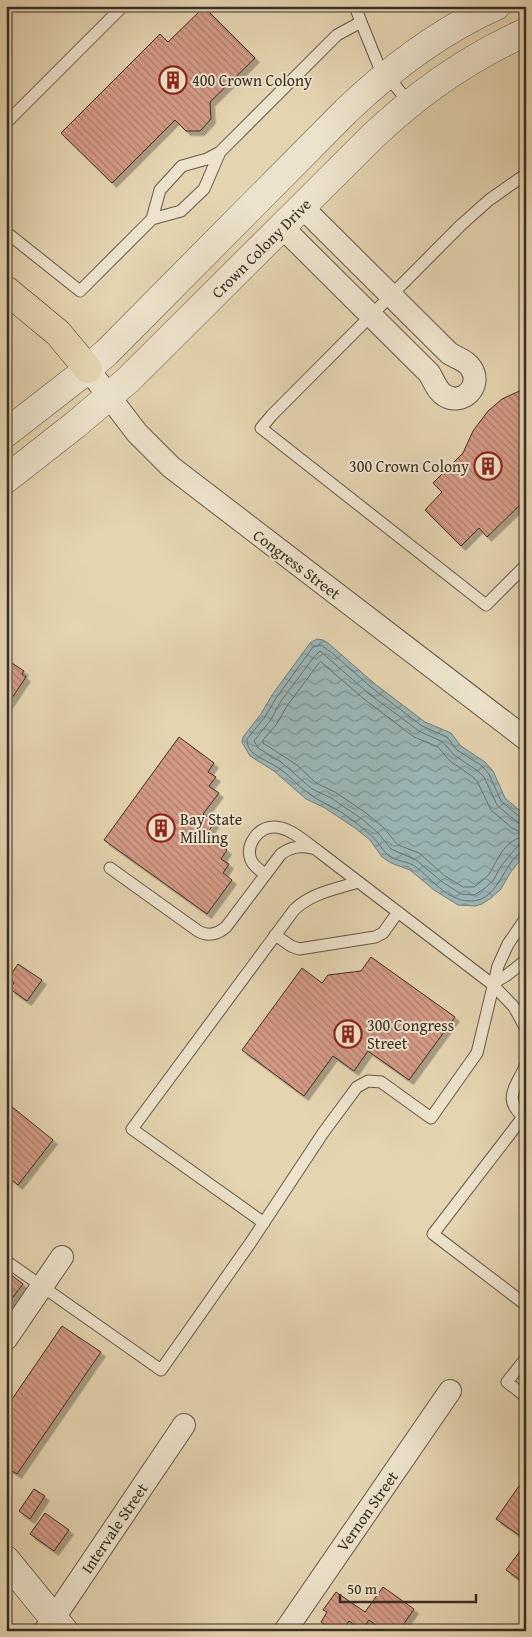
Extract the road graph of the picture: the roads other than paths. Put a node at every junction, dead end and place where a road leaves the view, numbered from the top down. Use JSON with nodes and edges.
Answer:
{"nodes":[{"id":1,"x":123,"y":6,"type":"edge"},
{"id":2,"x":355,"y":6,"type":"edge"},
{"id":3,"x":496,"y":6,"type":"edge"},
{"id":4,"x":361,"y":22,"type":"junction"},
{"id":5,"x":526,"y":32,"type":"edge"},
{"id":6,"x":386,"y":75,"type":"junction"},
{"id":7,"x":409,"y":103,"type":"junction"},
{"id":8,"x":6,"y":123,"type":"edge"},
{"id":9,"x":220,"y":152,"type":"junction"},
{"id":10,"x":526,"y":174,"type":"edge"},
{"id":11,"x":302,"y":206,"type":"junction"},
{"id":12,"x":152,"y":219,"type":"junction"},
{"id":13,"x":282,"y":227,"type":"junction"},
{"id":14,"x":6,"y":232,"type":"edge"},
{"id":15,"x":6,"y":290,"type":"edge"},
{"id":16,"x":391,"y":295,"type":"junction"},
{"id":17,"x":371,"y":316,"type":"junction"},
{"id":18,"x":462,"y":360,"type":"junction"},
{"id":19,"x":88,"y":369,"type":"junction"},
{"id":20,"x":436,"y":387,"type":"junction"},
{"id":21,"x":109,"y":397,"type":"junction"},
{"id":22,"x":6,"y":433,"type":"edge"},
{"id":23,"x":6,"y":479,"type":"edge"},
{"id":24,"x":526,"y":564,"type":"edge"},
{"id":25,"x":526,"y":739,"type":"edge"},
{"id":26,"x":318,"y":851,"type":"junction"},
{"id":27,"x":110,"y":868,"type":"dead end"},
{"id":28,"x":265,"y":874,"type":"junction"},
{"id":29,"x":358,"y":882,"type":"junction"},
{"id":30,"x":398,"y":912,"type":"junction"},
{"id":31,"x":526,"y":918,"type":"edge"},
{"id":32,"x":275,"y":935,"type":"junction"},
{"id":33,"x":526,"y":960,"type":"edge"},
{"id":34,"x":492,"y":984,"type":"junction"},
{"id":35,"x":526,"y":1029,"type":"edge"},
{"id":36,"x":526,"y":1064,"type":"edge"},
{"id":37,"x":524,"y":1118,"type":"edge"},
{"id":38,"x":264,"y":1223,"type":"junction"},
{"id":39,"x":62,"y":1257,"type":"dead end"},
{"id":40,"x":6,"y":1261,"type":"edge"},
{"id":41,"x":42,"y":1287,"type":"junction"},
{"id":42,"x":526,"y":1306,"type":"edge"},
{"id":43,"x":6,"y":1339,"type":"edge"},
{"id":44,"x":526,"y":1358,"type":"edge"},
{"id":45,"x":450,"y":1391,"type":"dead end"},
{"id":46,"x":526,"y":1397,"type":"edge"},
{"id":47,"x":184,"y":1425,"type":"dead end"},
{"id":48,"x":6,"y":1560,"type":"edge"},
{"id":49,"x":54,"y":1626,"type":"edge"},
{"id":50,"x":285,"y":1631,"type":"edge"}],
"edges":[{"from":1,"to":8,"type":"lane"},
{"from":2,"to":4,"type":"lane"},
{"from":3,"to":6,"type":"street"},
{"from":4,"to":6,"type":"lane"},
{"from":4,"to":9,"type":"lane"},
{"from":5,"to":7,"type":"street","name":"Crown Colony Drive"},
{"from":6,"to":7,"type":"lane"},
{"from":6,"to":19,"type":"street"},
{"from":7,"to":11,"type":"street","name":"Crown Colony Drive"},
{"from":9,"to":12,"type":"lane"},
{"from":9,"to":12,"type":"lane"},
{"from":10,"to":16,"type":"lane"},
{"from":11,"to":13,"type":"street","name":"Crown Colony Drive"},
{"from":11,"to":16,"type":"street"},
{"from":12,"to":14,"type":"lane"},
{"from":13,"to":17,"type":"street"},
{"from":13,"to":21,"type":"street","name":"Crown Colony Drive"},
{"from":15,"to":19,"type":"highway"},
{"from":16,"to":17,"type":"lane"},
{"from":16,"to":18,"type":"street"},
{"from":17,"to":20,"type":"street"},
{"from":17,"to":24,"type":"lane"},
{"from":18,"to":20,"type":"street"},
{"from":18,"to":20,"type":"street"},
{"from":19,"to":21,"type":"street","name":"Congress Street"},
{"from":19,"to":22,"type":"street"},
{"from":21,"to":23,"type":"street","name":"Crown Colony Drive"},
{"from":21,"to":25,"type":"street","name":"Congress Street"},
{"from":26,"to":28,"type":"lane"},
{"from":26,"to":28,"type":"lane"},
{"from":26,"to":29,"type":"lane"},
{"from":27,"to":28,"type":"lane"},
{"from":29,"to":30,"type":"lane"},
{"from":29,"to":32,"type":"lane"},
{"from":30,"to":32,"type":"lane"},
{"from":30,"to":34,"type":"lane"},
{"from":31,"to":34,"type":"lane"},
{"from":32,"to":38,"type":"lane"},
{"from":33,"to":34,"type":"lane"},
{"from":34,"to":35,"type":"lane"},
{"from":34,"to":38,"type":"lane"},
{"from":36,"to":37,"type":"lane"},
{"from":37,"to":42,"type":"lane"},
{"from":38,"to":41,"type":"lane"},
{"from":39,"to":41,"type":"street"},
{"from":40,"to":41,"type":"lane"},
{"from":41,"to":43,"type":"street"},
{"from":44,"to":46,"type":"lane"},
{"from":45,"to":50,"type":"street","name":"Vernon Street"},
{"from":47,"to":49,"type":"street","name":"Intervale Street"},
{"from":48,"to":49,"type":"street"}]}
